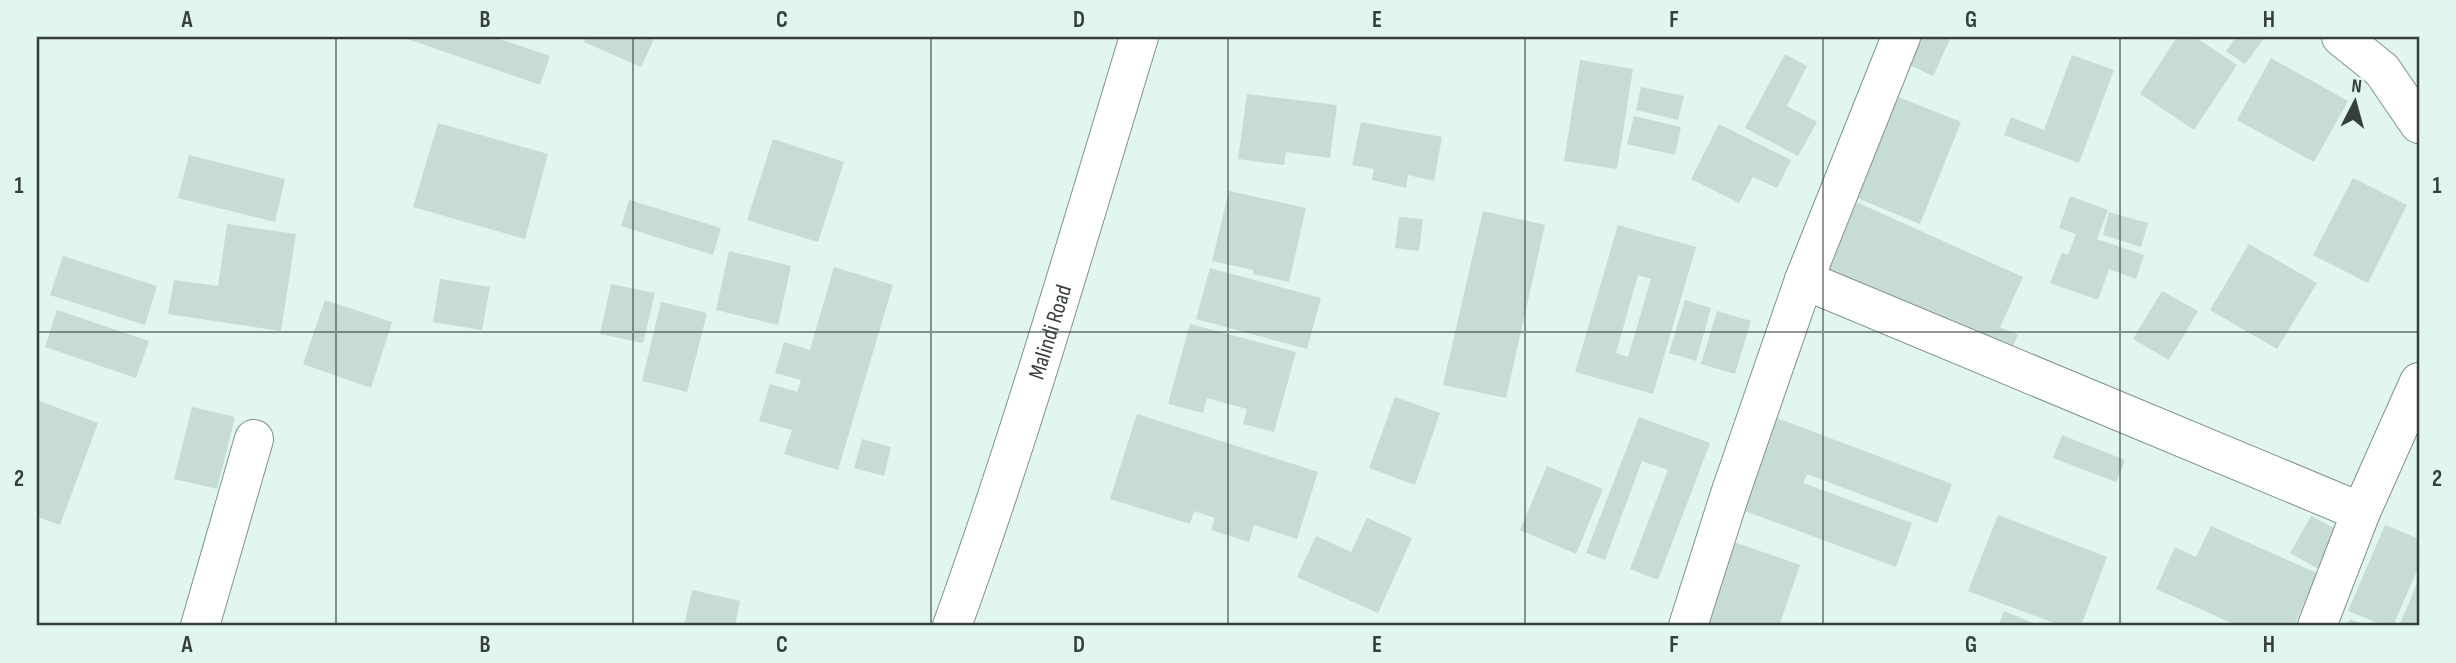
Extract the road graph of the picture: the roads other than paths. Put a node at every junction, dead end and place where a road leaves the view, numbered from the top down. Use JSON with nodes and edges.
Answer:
{"nodes":[{"id":1,"x":1139,"y":37,"type":"edge"},
{"id":2,"x":1900,"y":37,"type":"edge"},
{"id":3,"x":2341,"y":37,"type":"edge"},
{"id":4,"x":2419,"y":124,"type":"edge"},
{"id":5,"x":1804,"y":280,"type":"junction"},
{"id":6,"x":2419,"y":383,"type":"edge"},
{"id":7,"x":254,"y":439,"type":"dead end"},
{"id":8,"x":2361,"y":512,"type":"junction"},
{"id":9,"x":200,"y":626,"type":"edge"},
{"id":10,"x":952,"y":626,"type":"edge"},
{"id":11,"x":1688,"y":626,"type":"edge"},
{"id":12,"x":2317,"y":626,"type":"edge"}],
"edges":[{"from":1,"to":10,"type":"main road","name":"Malindi Road"},
{"from":2,"to":5,"type":"main road"},
{"from":3,"to":4,"type":"main road"},
{"from":5,"to":8,"type":"main road"},
{"from":5,"to":11,"type":"main road"},
{"from":6,"to":8,"type":"main road"},
{"from":7,"to":9,"type":"main road"},
{"from":8,"to":12,"type":"main road"}]}
